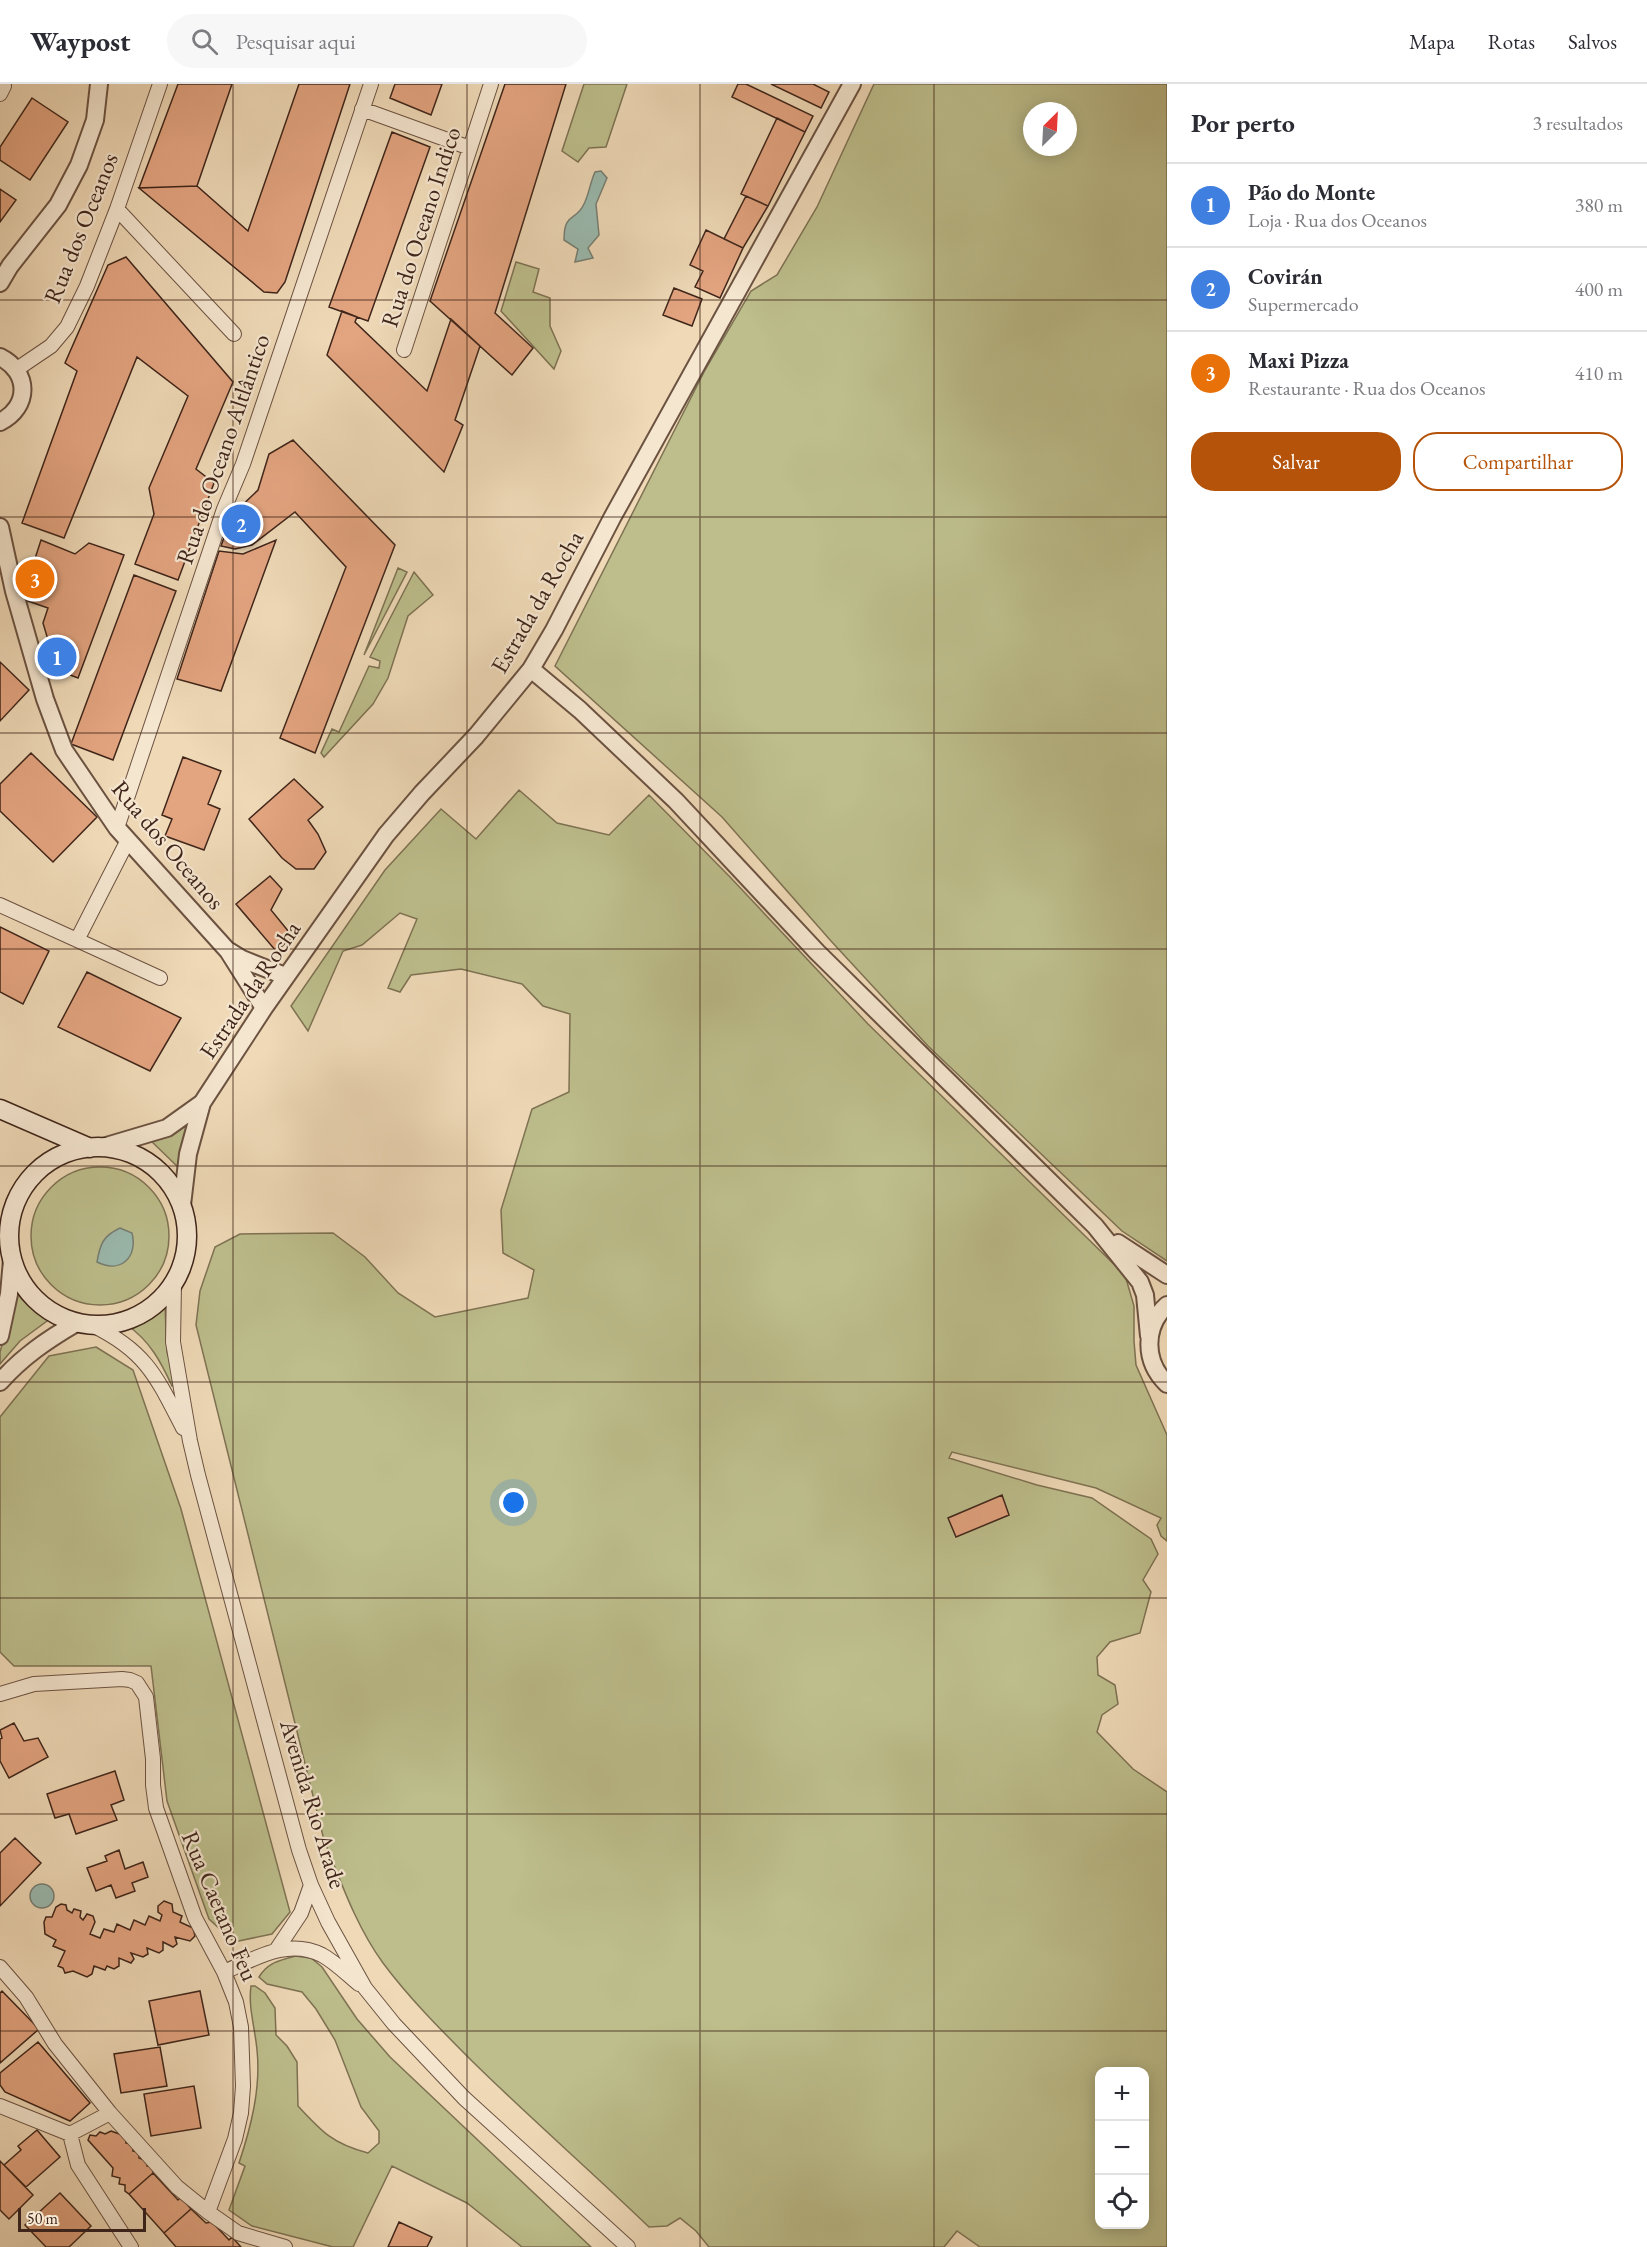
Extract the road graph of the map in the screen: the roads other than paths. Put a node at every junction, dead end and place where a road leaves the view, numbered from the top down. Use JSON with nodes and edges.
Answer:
{"nodes":[{"id":1,"x":99,"y":84,"type":"edge"},
{"id":2,"x":160,"y":84,"type":"edge"},
{"id":3,"x":371,"y":84,"type":"edge"},
{"id":4,"x":491,"y":84,"type":"edge"},
{"id":5,"x":852,"y":84,"type":"edge"},
{"id":6,"x":362,"y":110,"type":"junction"},
{"id":7,"x":470,"y":148,"type":"junction"},
{"id":8,"x":117,"y":209,"type":"junction"},
{"id":9,"x":0,"y":283,"type":"edge"},
{"id":10,"x":234,"y":334,"type":"dead end"},
{"id":11,"x":404,"y":350,"type":"dead end"},
{"id":12,"x":0,"y":357,"type":"edge"},
{"id":13,"x":17,"y":369,"type":"junction"},
{"id":14,"x":3,"y":423,"type":"edge"},
{"id":15,"x":0,"y":528,"type":"edge"},
{"id":16,"x":531,"y":669,"type":"junction"},
{"id":17,"x":122,"y":834,"type":"junction"},
{"id":18,"x":0,"y":905,"type":"edge"},
{"id":19,"x":76,"y":940,"type":"junction"},
{"id":20,"x":228,"y":951,"type":"junction"},
{"id":21,"x":285,"y":976,"type":"junction"},
{"id":22,"x":159,"y":978,"type":"dead end"},
{"id":23,"x":264,"y":1008,"type":"junction"},
{"id":24,"x":202,"y":1103,"type":"junction"},
{"id":25,"x":0,"y":1109,"type":"edge"},
{"id":26,"x":96,"y":1147,"type":"junction"},
{"id":27,"x":182,"y":1205,"type":"junction"},
{"id":28,"x":0,"y":1213,"type":"edge"},
{"id":29,"x":1095,"y":1226,"type":"junction"},
{"id":30,"x":9,"y":1241,"type":"junction"},
{"id":31,"x":12,"y":1260,"type":"junction"},
{"id":32,"x":1167,"y":1275,"type":"edge"},
{"id":33,"x":174,"y":1285,"type":"junction"},
{"id":34,"x":1167,"y":1305,"type":"edge"},
{"id":35,"x":75,"y":1323,"type":"junction"},
{"id":36,"x":94,"y":1326,"type":"junction"},
{"id":37,"x":0,"y":1336,"type":"edge"},
{"id":38,"x":1149,"y":1336,"type":"junction"},
{"id":39,"x":0,"y":1382,"type":"edge"},
{"id":40,"x":1167,"y":1384,"type":"edge"},
{"id":41,"x":190,"y":1441,"type":"junction"},
{"id":42,"x":0,"y":1694,"type":"edge"},
{"id":43,"x":311,"y":1885,"type":"junction"},
{"id":44,"x":277,"y":1949,"type":"junction"},
{"id":45,"x":0,"y":1966,"type":"edge"},
{"id":46,"x":224,"y":1972,"type":"junction"},
{"id":47,"x":365,"y":1988,"type":"junction"},
{"id":48,"x":0,"y":2106,"type":"edge"},
{"id":49,"x":110,"y":2113,"type":"junction"},
{"id":50,"x":70,"y":2134,"type":"junction"},
{"id":51,"x":208,"y":2212,"type":"junction"},
{"id":52,"x":238,"y":2233,"type":"junction"},
{"id":53,"x":131,"y":2247,"type":"edge"},
{"id":54,"x":251,"y":2247,"type":"edge"},
{"id":55,"x":285,"y":2247,"type":"edge"},
{"id":56,"x":628,"y":2247,"type":"edge"}],
"edges":[{"from":1,"to":9,"type":"street"},
{"from":2,"to":8,"type":"street","name":"Rua dos Oceanos"},
{"from":3,"to":6,"type":"street","name":"Rua do Oceano Altlântico"},
{"from":4,"to":7,"type":"street","name":"Rua do Oceano Indico"},
{"from":5,"to":16,"type":"street","name":"Estrada da Rocha"},
{"from":6,"to":7,"type":"street"},
{"from":6,"to":17,"type":"street","name":"Rua do Oceano Altlântico"},
{"from":7,"to":11,"type":"street","name":"Rua do Oceano Indico"},
{"from":8,"to":10,"type":"street"},
{"from":8,"to":13,"type":"street","name":"Rua dos Oceanos"},
{"from":12,"to":13,"type":"street"},
{"from":13,"to":14,"type":"street"},
{"from":15,"to":17,"type":"street","name":"Rua dos Oceanos"},
{"from":16,"to":21,"type":"street","name":"Estrada da Rocha"},
{"from":16,"to":29,"type":"street"},
{"from":17,"to":19,"type":"street","name":"Rua do Oceano Altlântico"},
{"from":17,"to":20,"type":"street","name":"Rua dos Oceanos"},
{"from":18,"to":19,"type":"street"},
{"from":19,"to":22,"type":"street"},
{"from":20,"to":21,"type":"street"},
{"from":20,"to":23,"type":"street"},
{"from":21,"to":23,"type":"street","name":"Estrada da Rocha"},
{"from":23,"to":24,"type":"street","name":"Estrada da Rocha"},
{"from":24,"to":26,"type":"street","name":"Estrada da Rocha"},
{"from":24,"to":27,"type":"street","name":"Estrada da Rocha"},
{"from":25,"to":26,"type":"main road"},
{"from":26,"to":27,"type":"main road"},
{"from":26,"to":30,"type":"main road"},
{"from":27,"to":33,"type":"main road"},
{"from":28,"to":30,"type":"main road"},
{"from":29,"to":32,"type":"street"},
{"from":29,"to":38,"type":"street"},
{"from":30,"to":31,"type":"main road"},
{"from":31,"to":35,"type":"main road"},
{"from":31,"to":37,"type":"street"},
{"from":33,"to":36,"type":"main road"},
{"from":33,"to":41,"type":"street"},
{"from":34,"to":38,"type":"street"},
{"from":35,"to":36,"type":"main road"},
{"from":35,"to":39,"type":"street"},
{"from":36,"to":41,"type":"street"},
{"from":38,"to":40,"type":"street"},
{"from":41,"to":43,"type":"street","name":"Avenida Rio Arade"},
{"from":42,"to":46,"type":"street","name":"Rua Caetano Feu"},
{"from":43,"to":44,"type":"street"},
{"from":43,"to":47,"type":"street","name":"Avenida Rio Arade"},
{"from":44,"to":46,"type":"street"},
{"from":44,"to":47,"type":"street"},
{"from":45,"to":49,"type":"street"},
{"from":46,"to":51,"type":"street","name":"Rua Caetano Feu"},
{"from":47,"to":56,"type":"street","name":"Avenida Rio Arade"},
{"from":48,"to":50,"type":"street"},
{"from":49,"to":50,"type":"street"},
{"from":49,"to":51,"type":"street"},
{"from":50,"to":53,"type":"street"},
{"from":51,"to":52,"type":"street"},
{"from":52,"to":54,"type":"street"},
{"from":52,"to":55,"type":"street"}]}
